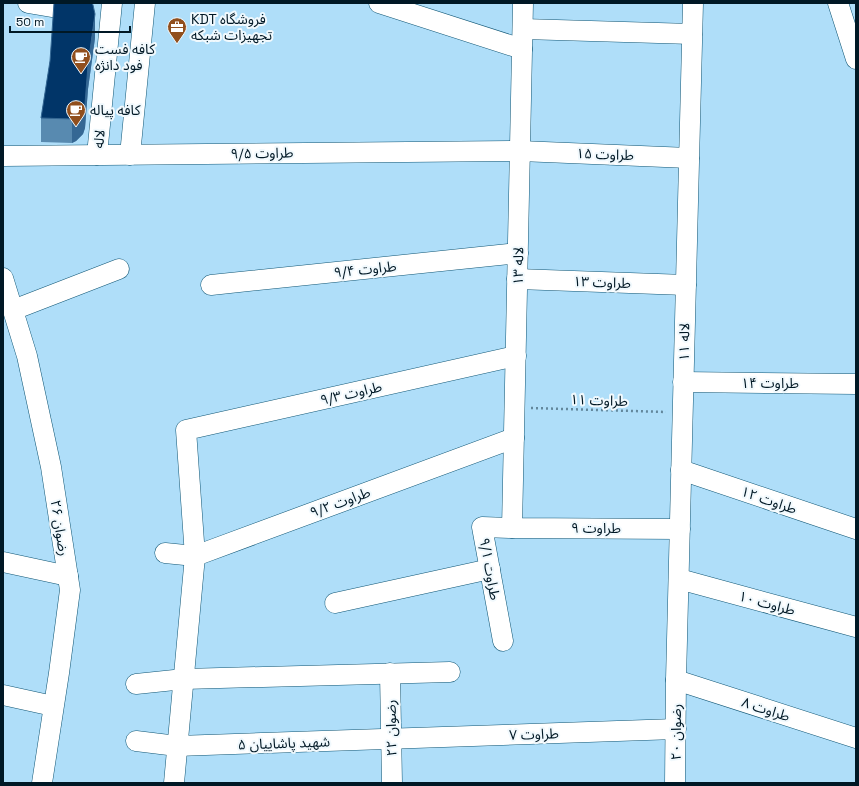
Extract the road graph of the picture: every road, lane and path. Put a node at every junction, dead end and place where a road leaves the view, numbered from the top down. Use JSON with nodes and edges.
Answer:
{"nodes":[{"id":1,"x":28,"y":3,"type":"edge"},
{"id":2,"x":145,"y":3,"type":"edge"},
{"id":3,"x":380,"y":3,"type":"edge"},
{"id":4,"x":523,"y":3,"type":"edge"},
{"id":5,"x":693,"y":3,"type":"edge"},
{"id":6,"x":838,"y":3,"type":"edge"},
{"id":7,"x":111,"y":10,"type":"edge"},
{"id":8,"x":523,"y":29,"type":"junction"},
{"id":9,"x":692,"y":34,"type":"junction"},
{"id":10,"x":522,"y":49,"type":"junction"},
{"id":11,"x":856,"y":59,"type":"edge"},
{"id":12,"x":520,"y":151,"type":"junction"},
{"id":13,"x":97,"y":155,"type":"junction"},
{"id":14,"x":130,"y":155,"type":"junction"},
{"id":15,"x":3,"y":156,"type":"edge"},
{"id":16,"x":689,"y":158,"type":"junction"},
{"id":17,"x":518,"y":253,"type":"junction"},
{"id":18,"x":119,"y":269,"type":"dead end"},
{"id":19,"x":3,"y":278,"type":"edge"},
{"id":20,"x":518,"y":279,"type":"junction"},
{"id":21,"x":211,"y":285,"type":"dead end"},
{"id":22,"x":686,"y":285,"type":"junction"},
{"id":23,"x":13,"y":310,"type":"junction"},
{"id":24,"x":516,"y":356,"type":"junction"},
{"id":25,"x":684,"y":382,"type":"junction"},
{"id":26,"x":856,"y":384,"type":"edge"},
{"id":27,"x":515,"y":407,"type":"junction"},
{"id":28,"x":683,"y":412,"type":"junction"},
{"id":29,"x":514,"y":438,"type":"junction"},
{"id":30,"x":681,"y":470,"type":"junction"},
{"id":31,"x":512,"y":528,"type":"junction"},
{"id":32,"x":680,"y":529,"type":"junction"},
{"id":33,"x":856,"y":530,"type":"edge"},
{"id":34,"x":165,"y":553,"type":"dead end"},
{"id":35,"x":195,"y":556,"type":"junction"},
{"id":36,"x":3,"y":562,"type":"edge"},
{"id":37,"x":490,"y":569,"type":"junction"},
{"id":38,"x":68,"y":576,"type":"junction"},
{"id":39,"x":679,"y":579,"type":"junction"},
{"id":40,"x":335,"y":603,"type":"dead end"},
{"id":41,"x":856,"y":627,"type":"edge"},
{"id":42,"x":503,"y":641,"type":"dead end"},
{"id":43,"x":450,"y":672,"type":"dead end"},
{"id":44,"x":390,"y":673,"type":"junction"},
{"id":45,"x":184,"y":679,"type":"junction"},
{"id":46,"x":676,"y":680,"type":"junction"},
{"id":47,"x":136,"y":684,"type":"dead end"},
{"id":48,"x":3,"y":695,"type":"edge"},
{"id":49,"x":53,"y":706,"type":"junction"},
{"id":50,"x":676,"y":729,"type":"junction"},
{"id":51,"x":856,"y":738,"type":"edge"},
{"id":52,"x":391,"y":739,"type":"junction"},
{"id":53,"x":136,"y":741,"type":"dead end"},
{"id":54,"x":177,"y":746,"type":"junction"},
{"id":55,"x":42,"y":783,"type":"edge"},
{"id":56,"x":174,"y":783,"type":"edge"},
{"id":57,"x":392,"y":783,"type":"edge"},
{"id":58,"x":675,"y":783,"type":"edge"}],
"edges":[{"from":1,"to":7,"type":"street"},
{"from":2,"to":14,"type":"street"},
{"from":3,"to":10,"type":"street"},
{"from":4,"to":8,"type":"street","name":"لاله ۱۳"},
{"from":5,"to":9,"type":"street","name":"لاله ۱۱"},
{"from":6,"to":11,"type":"street"},
{"from":7,"to":13,"type":"street","name":"لاله"},
{"from":8,"to":9,"type":"street"},
{"from":8,"to":10,"type":"street","name":"لاله ۱۳"},
{"from":9,"to":16,"type":"street","name":"لاله ۱۱"},
{"from":10,"to":12,"type":"street","name":"لاله ۱۳"},
{"from":12,"to":14,"type":"street","name":"طراوت ۹/۵"},
{"from":12,"to":16,"type":"street","name":"طراوت ۱۵"},
{"from":12,"to":17,"type":"street","name":"لاله ۱۳"},
{"from":13,"to":14,"type":"street","name":"طراوت ۹/۵"},
{"from":13,"to":15,"type":"street","name":"طراوت ۹/۵"},
{"from":16,"to":22,"type":"street","name":"لاله ۱۱"},
{"from":17,"to":20,"type":"street","name":"لاله ۱۳"},
{"from":17,"to":21,"type":"street","name":"طراوت ۹/۴"},
{"from":18,"to":23,"type":"street"},
{"from":19,"to":23,"type":"street","name":"رضوان ۲۶"},
{"from":20,"to":22,"type":"street","name":"طراوت ۱۳"},
{"from":20,"to":24,"type":"street","name":"لاله ۱۳"},
{"from":22,"to":25,"type":"street","name":"لاله ۱۱"},
{"from":23,"to":38,"type":"street","name":"رضوان ۲۶"},
{"from":24,"to":27,"type":"street","name":"لاله ۱۳"},
{"from":24,"to":35,"type":"street","name":"طراوت ۹/۳"},
{"from":25,"to":26,"type":"street","name":"طراوت ۱۴"},
{"from":25,"to":28,"type":"street","name":"لاله ۱۱"},
{"from":27,"to":28,"type":"path","name":"طراوت ۱۱"},
{"from":27,"to":29,"type":"street","name":"لاله ۱۳"},
{"from":28,"to":30,"type":"street","name":"لاله ۱۱"},
{"from":29,"to":31,"type":"street","name":"لاله ۱۳"},
{"from":29,"to":35,"type":"street","name":"طراوت ۹/۲"},
{"from":30,"to":32,"type":"street","name":"لاله ۱۱"},
{"from":30,"to":33,"type":"street","name":"طراوت ۱۲"},
{"from":31,"to":32,"type":"street","name":"طراوت ۹"},
{"from":31,"to":37,"type":"street","name":"طراوت ۹/۱"},
{"from":32,"to":39,"type":"street","name":"لاله ۱۱"},
{"from":34,"to":35,"type":"street","name":"طراوت ۹/۲"},
{"from":35,"to":45,"type":"street"},
{"from":36,"to":38,"type":"street"},
{"from":37,"to":40,"type":"street"},
{"from":37,"to":42,"type":"street","name":"طراوت ۹/۱"},
{"from":38,"to":49,"type":"street","name":"رضوان ۲۶"},
{"from":39,"to":41,"type":"street","name":"طراوت ۱۰"},
{"from":39,"to":46,"type":"street","name":"لاله ۱۱"},
{"from":43,"to":44,"type":"street"},
{"from":44,"to":45,"type":"street"},
{"from":44,"to":52,"type":"street","name":"رضوان ۲۲"},
{"from":45,"to":47,"type":"street"},
{"from":45,"to":54,"type":"street"},
{"from":46,"to":50,"type":"street","name":"رضوان ۲۰"},
{"from":46,"to":51,"type":"street","name":"طراوت ۸"},
{"from":48,"to":49,"type":"street"},
{"from":49,"to":55,"type":"street","name":"رضوان ۲۶"},
{"from":50,"to":52,"type":"street","name":"طراوت ۷"},
{"from":50,"to":58,"type":"street","name":"رضوان ۲۰"},
{"from":52,"to":54,"type":"street","name":"شهید پاشاییان ۵"},
{"from":52,"to":57,"type":"street","name":"رضوان ۲۲"},
{"from":53,"to":54,"type":"street","name":"شهید پاشاییان ۵"},
{"from":54,"to":56,"type":"street"}]}
